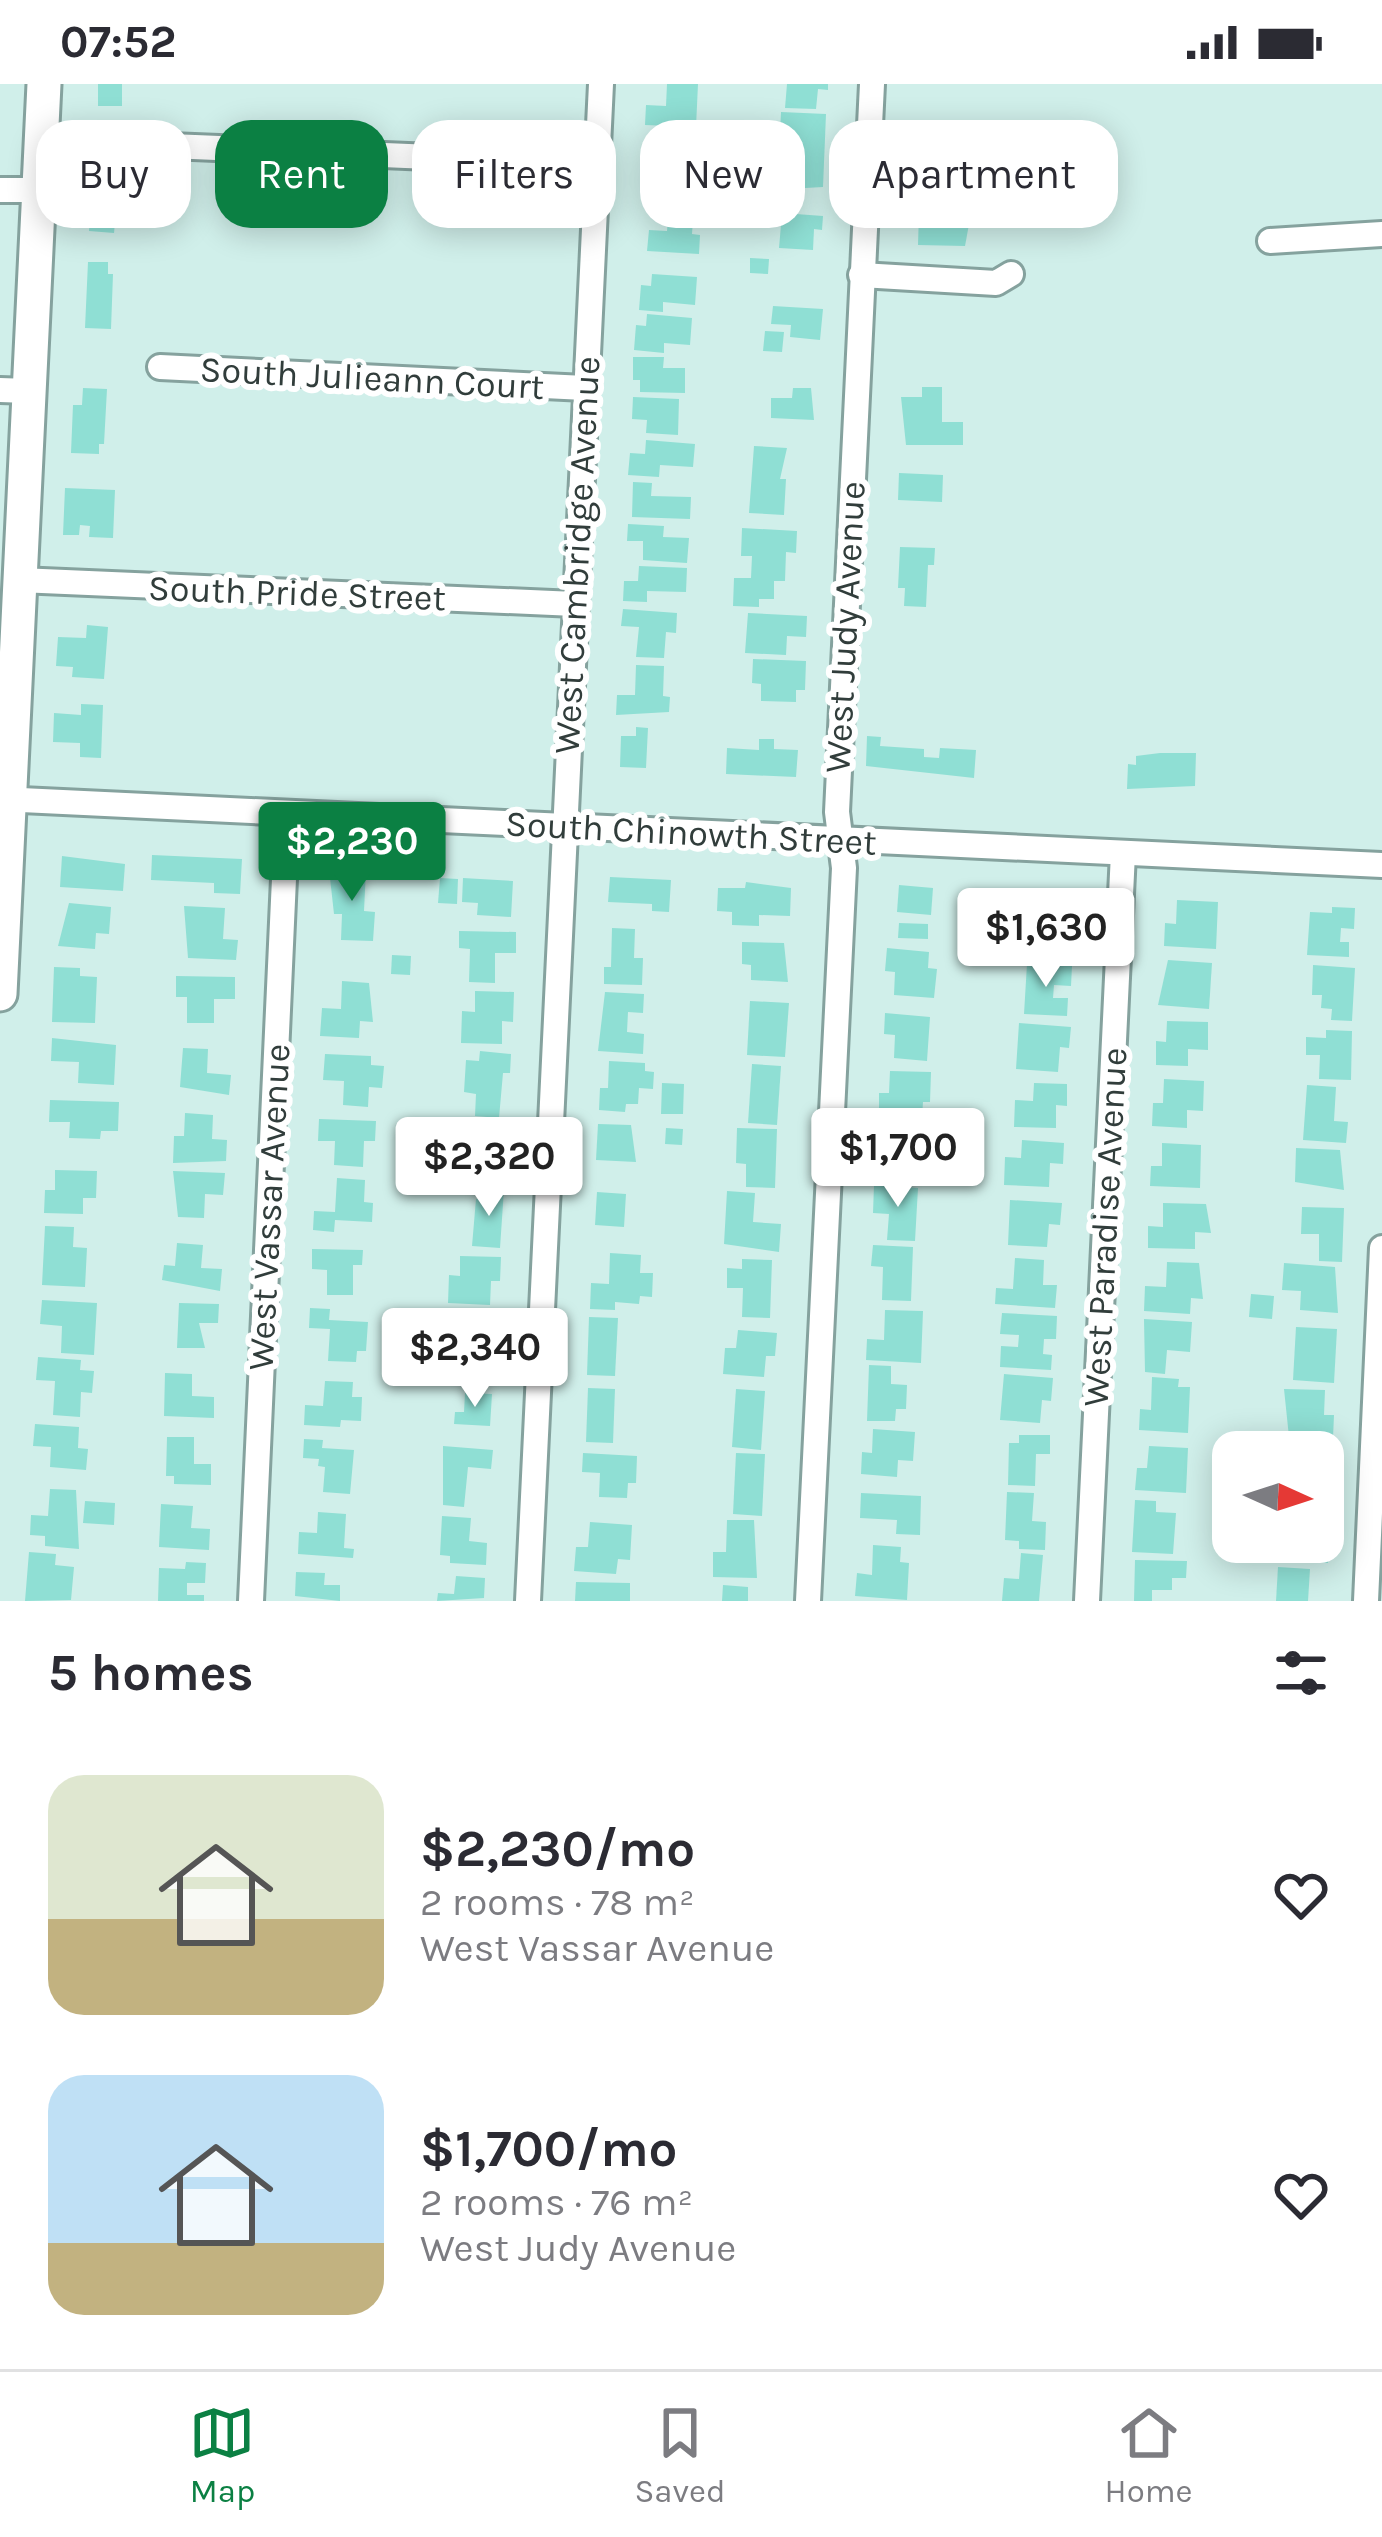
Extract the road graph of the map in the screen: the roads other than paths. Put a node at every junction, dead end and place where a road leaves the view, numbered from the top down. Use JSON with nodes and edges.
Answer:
{"nodes":[{"id":1,"x":44,"y":84,"type":"edge"},
{"id":2,"x":601,"y":84,"type":"edge"},
{"id":3,"x":872,"y":84,"type":"edge"},
{"id":4,"x":42,"y":120,"type":"edge"},
{"id":5,"x":599,"y":120,"type":"edge"},
{"id":6,"x":870,"y":120,"type":"edge"},
{"id":7,"x":191,"y":147,"type":"edge"},
{"id":8,"x":412,"y":156,"type":"edge"},
{"id":9,"x":0,"y":190,"type":"edge"},
{"id":10,"x":36,"y":190,"type":"edge"},
{"id":11,"x":36,"y":207,"type":"edge"},
{"id":12,"x":593,"y":228,"type":"edge"},
{"id":13,"x":864,"y":228,"type":"edge"},
{"id":14,"x":1382,"y":234,"type":"edge"},
{"id":15,"x":1270,"y":241,"type":"dead end"},
{"id":16,"x":1011,"y":274,"type":"dead end"},
{"id":17,"x":861,"y":275,"type":"junction"},
{"id":18,"x":160,"y":367,"type":"dead end"},
{"id":19,"x":585,"y":388,"type":"junction"},
{"id":20,"x":14,"y":390,"type":"edge"},
{"id":21,"x":12,"y":461,"type":"edge"},
{"id":22,"x":11,"y":529,"type":"edge"},
{"id":23,"x":19,"y":580,"type":"junction"},
{"id":24,"x":575,"y":604,"type":"junction"},
{"id":25,"x":4,"y":799,"type":"edge"},
{"id":26,"x":287,"y":813,"type":"junction"},
{"id":27,"x":564,"y":827,"type":"junction"},
{"id":28,"x":840,"y":840,"type":"junction"},
{"id":29,"x":1123,"y":853,"type":"junction"},
{"id":30,"x":1382,"y":865,"type":"edge"},
{"id":31,"x":0,"y":991,"type":"edge"},
{"id":32,"x":1382,"y":1248,"type":"edge"},
{"id":33,"x":251,"y":1601,"type":"edge"},
{"id":34,"x":528,"y":1601,"type":"edge"},
{"id":35,"x":808,"y":1601,"type":"edge"},
{"id":36,"x":1087,"y":1601,"type":"edge"},
{"id":37,"x":1366,"y":1601,"type":"edge"}],
"edges":[{"from":1,"to":4,"type":"main road"},
{"from":2,"to":5,"type":"street","name":"West Cambridge Avenue"},
{"from":3,"to":6,"type":"street","name":"West Judy Avenue"},
{"from":7,"to":8,"type":"street"},
{"from":9,"to":10,"type":"street"},
{"from":11,"to":20,"type":"main road"},
{"from":12,"to":19,"type":"street","name":"West Cambridge Avenue"},
{"from":13,"to":17,"type":"street","name":"West Judy Avenue"},
{"from":14,"to":15,"type":"street"},
{"from":16,"to":17,"type":"street"},
{"from":17,"to":28,"type":"street","name":"West Judy Avenue"},
{"from":18,"to":19,"type":"street","name":"South Julieann Court"},
{"from":19,"to":24,"type":"street","name":"West Cambridge Avenue"},
{"from":20,"to":21,"type":"main road"},
{"from":21,"to":22,"type":"main road"},
{"from":22,"to":23,"type":"main road"},
{"from":23,"to":24,"type":"street","name":"South Pride Street"},
{"from":23,"to":25,"type":"main road"},
{"from":24,"to":27,"type":"street","name":"West Cambridge Avenue"},
{"from":25,"to":26,"type":"street","name":"South Chinowth Street"},
{"from":25,"to":31,"type":"main road"},
{"from":26,"to":27,"type":"street","name":"South Chinowth Street"},
{"from":26,"to":33,"type":"street","name":"West Vassar Avenue"},
{"from":27,"to":28,"type":"street","name":"South Chinowth Street"},
{"from":27,"to":34,"type":"street","name":"West Cambridge Avenue"},
{"from":28,"to":29,"type":"street","name":"South Chinowth Street"},
{"from":28,"to":35,"type":"street","name":"West Judy Avenue"},
{"from":29,"to":30,"type":"street","name":"South Chinowth Street"},
{"from":29,"to":36,"type":"street","name":"West Paradise Avenue"},
{"from":32,"to":37,"type":"street"}]}
